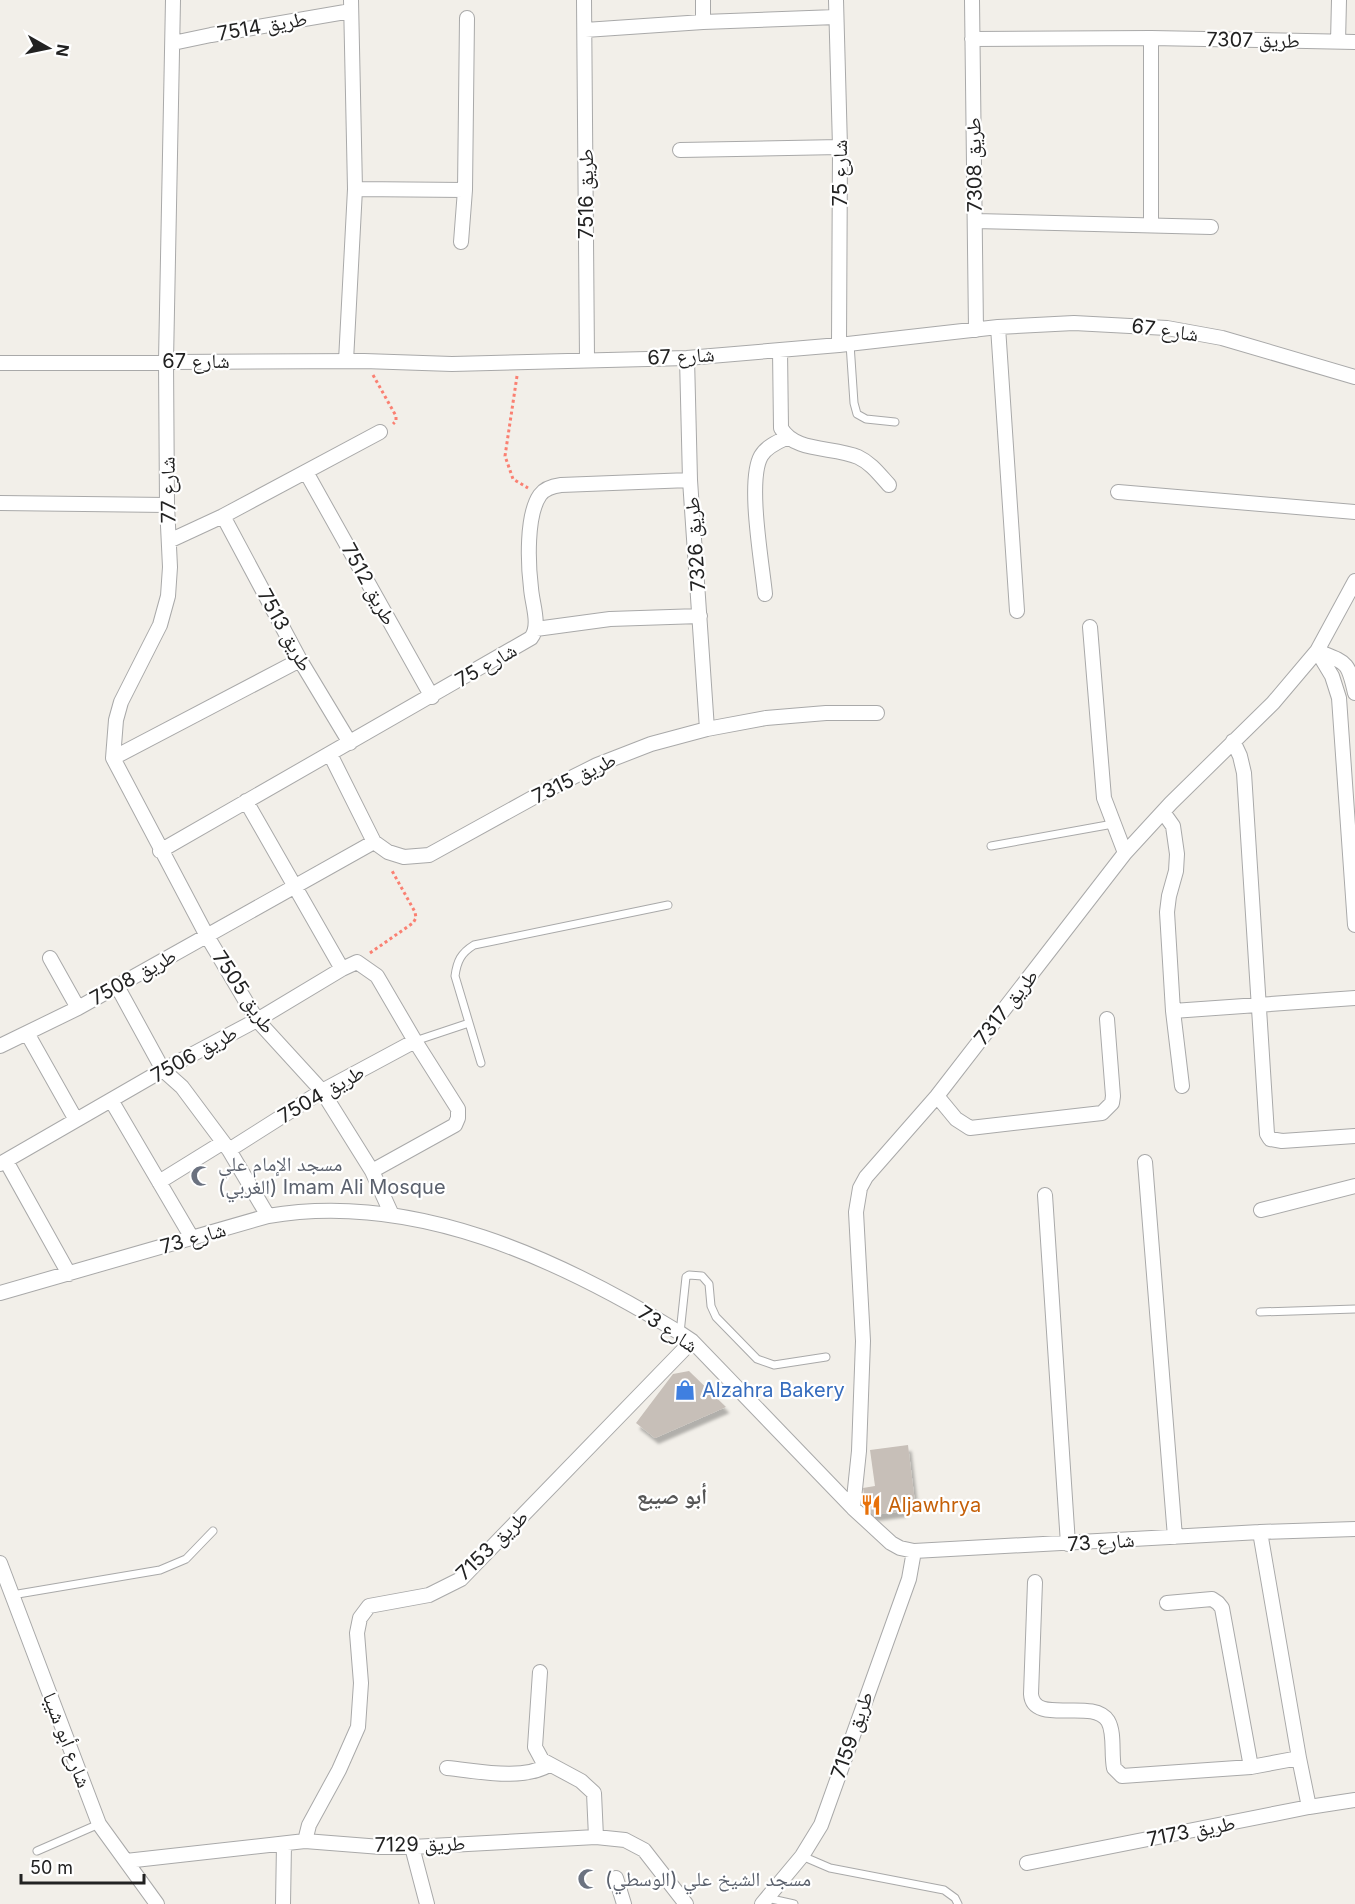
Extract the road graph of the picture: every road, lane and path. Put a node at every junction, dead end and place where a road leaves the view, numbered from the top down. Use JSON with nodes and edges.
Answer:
{"nodes":[{"id":1,"x":173,"y":0,"type":"edge"},
{"id":2,"x":584,"y":0,"type":"edge"},
{"id":3,"x":703,"y":0,"type":"edge"},
{"id":4,"x":836,"y":0,"type":"edge"},
{"id":5,"x":972,"y":0,"type":"edge"},
{"id":6,"x":1339,"y":0,"type":"edge"},
{"id":7,"x":351,"y":5,"type":"edge"},
{"id":8,"x":836,"y":16,"type":"junction"},
{"id":9,"x":467,"y":18,"type":"dead end"},
{"id":10,"x":703,"y":22,"type":"junction"},
{"id":11,"x":585,"y":30,"type":"junction"},
{"id":12,"x":1150,"y":38,"type":"junction"},
{"id":13,"x":972,"y":39,"type":"junction"},
{"id":14,"x":1338,"y":42,"type":"junction"},
{"id":15,"x":1355,"y":42,"type":"edge"},
{"id":16,"x":173,"y":44,"type":"junction"},
{"id":17,"x":840,"y":147,"type":"junction"},
{"id":18,"x":680,"y":150,"type":"dead end"},
{"id":19,"x":355,"y":189,"type":"junction"},
{"id":20,"x":465,"y":190,"type":"junction"},
{"id":21,"x":975,"y":221,"type":"junction"},
{"id":22,"x":1151,"y":225,"type":"junction"},
{"id":23,"x":1211,"y":227,"type":"dead end"},
{"id":24,"x":461,"y":242,"type":"dead end"},
{"id":25,"x":998,"y":327,"type":"junction"},
{"id":26,"x":976,"y":330,"type":"junction"},
{"id":27,"x":845,"y":344,"type":"junction"},
{"id":28,"x":780,"y":350,"type":"junction"},
{"id":29,"x":687,"y":358,"type":"junction"},
{"id":30,"x":587,"y":359,"type":"junction"},
{"id":31,"x":166,"y":361,"type":"junction"},
{"id":32,"x":346,"y":361,"type":"junction"},
{"id":33,"x":364,"y":361,"type":"junction"},
{"id":34,"x":0,"y":363,"type":"edge"},
{"id":35,"x":519,"y":363,"type":"junction"},
{"id":36,"x":1355,"y":376,"type":"edge"},
{"id":37,"x":895,"y":422,"type":"dead end"},
{"id":38,"x":380,"y":432,"type":"joint"},
{"id":39,"x":786,"y":438,"type":"junction"},
{"id":40,"x":306,"y":472,"type":"junction"},
{"id":41,"x":690,"y":480,"type":"junction"},
{"id":42,"x":889,"y":485,"type":"dead end"},
{"id":43,"x":1118,"y":492,"type":"dead end"},
{"id":44,"x":539,"y":496,"type":"junction"},
{"id":45,"x":0,"y":503,"type":"edge"},
{"id":46,"x":167,"y":504,"type":"junction"},
{"id":47,"x":1355,"y":512,"type":"edge"},
{"id":48,"x":223,"y":516,"type":"junction"},
{"id":49,"x":169,"y":541,"type":"junction"},
{"id":50,"x":1354,"y":584,"type":"edge"},
{"id":51,"x":765,"y":594,"type":"dead end"},
{"id":52,"x":1017,"y":611,"type":"dead end"},
{"id":53,"x":700,"y":616,"type":"junction"},
{"id":54,"x":1090,"y":627,"type":"dead end"},
{"id":55,"x":536,"y":629,"type":"junction"},
{"id":56,"x":1317,"y":651,"type":"junction"},
{"id":57,"x":300,"y":660,"type":"junction"},
{"id":58,"x":1355,"y":693,"type":"edge"},
{"id":59,"x":432,"y":697,"type":"junction"},
{"id":60,"x":877,"y":713,"type":"dead end"},
{"id":61,"x":707,"y":729,"type":"junction"},
{"id":62,"x":1233,"y":741,"type":"junction"},
{"id":63,"x":350,"y":743,"type":"junction"},
{"id":64,"x":330,"y":754,"type":"junction"},
{"id":65,"x":113,"y":758,"type":"junction"},
{"id":66,"x":246,"y":801,"type":"junction"},
{"id":67,"x":1163,"y":812,"type":"junction"},
{"id":68,"x":1113,"y":824,"type":"junction"},
{"id":69,"x":374,"y":842,"type":"junction"},
{"id":70,"x":991,"y":846,"type":"dead end"},
{"id":71,"x":160,"y":851,"type":"junction"},
{"id":72,"x":388,"y":852,"type":"junction"},
{"id":73,"x":1125,"y":854,"type":"junction"},
{"id":74,"x":296,"y":888,"type":"junction"},
{"id":75,"x":668,"y":905,"type":"dead end"},
{"id":76,"x":1355,"y":925,"type":"edge"},
{"id":77,"x":207,"y":936,"type":"junction"},
{"id":78,"x":50,"y":958,"type":"dead end"},
{"id":79,"x":357,"y":962,"type":"junction"},
{"id":80,"x":342,"y":969,"type":"junction"},
{"id":81,"x":117,"y":986,"type":"junction"},
{"id":82,"x":1355,"y":998,"type":"edge"},
{"id":83,"x":1259,"y":1005,"type":"junction"},
{"id":84,"x":78,"y":1008,"type":"junction"},
{"id":85,"x":1173,"y":1011,"type":"junction"},
{"id":86,"x":257,"y":1020,"type":"junction"},
{"id":87,"x":1107,"y":1020,"type":"dead end"},
{"id":88,"x":469,"y":1023,"type":"junction"},
{"id":89,"x":27,"y":1033,"type":"junction"},
{"id":90,"x":415,"y":1041,"type":"junction"},
{"id":91,"x":0,"y":1046,"type":"edge"},
{"id":92,"x":481,"y":1063,"type":"dead end"},
{"id":93,"x":163,"y":1070,"type":"junction"},
{"id":94,"x":1182,"y":1086,"type":"dead end"},
{"id":95,"x":322,"y":1091,"type":"junction"},
{"id":96,"x":937,"y":1096,"type":"junction"},
{"id":97,"x":111,"y":1100,"type":"junction"},
{"id":98,"x":76,"y":1120,"type":"junction"},
{"id":99,"x":1355,"y":1136,"type":"edge"},
{"id":100,"x":226,"y":1146,"type":"junction"},
{"id":101,"x":1145,"y":1162,"type":"dead end"},
{"id":102,"x":3,"y":1163,"type":"edge"},
{"id":103,"x":372,"y":1171,"type":"junction"},
{"id":104,"x":159,"y":1182,"type":"junction"},
{"id":105,"x":1355,"y":1186,"type":"edge"},
{"id":106,"x":1046,"y":1195,"type":"dead end"},
{"id":107,"x":1261,"y":1210,"type":"dead end"},
{"id":108,"x":393,"y":1215,"type":"junction"},
{"id":109,"x":268,"y":1216,"type":"junction"},
{"id":110,"x":192,"y":1238,"type":"junction"},
{"id":111,"x":69,"y":1274,"type":"junction"},
{"id":112,"x":0,"y":1293,"type":"edge"},
{"id":113,"x":1355,"y":1309,"type":"edge"},
{"id":114,"x":1260,"y":1312,"type":"dead end"},
{"id":115,"x":686,"y":1337,"type":"junction"},
{"id":116,"x":826,"y":1357,"type":"dead end"},
{"id":117,"x":853,"y":1508,"type":"junction"},
{"id":118,"x":1355,"y":1529,"type":"edge"},
{"id":119,"x":213,"y":1531,"type":"dead end"},
{"id":120,"x":1260,"y":1532,"type":"junction"},
{"id":121,"x":1175,"y":1537,"type":"junction"},
{"id":122,"x":1068,"y":1544,"type":"junction"},
{"id":123,"x":914,"y":1551,"type":"junction"},
{"id":124,"x":0,"y":1563,"type":"edge"},
{"id":125,"x":1035,"y":1582,"type":"dead end"},
{"id":126,"x":12,"y":1595,"type":"junction"},
{"id":127,"x":1167,"y":1603,"type":"dead end"},
{"id":128,"x":540,"y":1672,"type":"dead end"},
{"id":129,"x":1299,"y":1758,"type":"junction"},
{"id":130,"x":549,"y":1765,"type":"junction"},
{"id":131,"x":1251,"y":1767,"type":"junction"},
{"id":132,"x":447,"y":1768,"type":"dead end"},
{"id":133,"x":1355,"y":1800,"type":"edge"},
{"id":134,"x":1309,"y":1807,"type":"junction"},
{"id":135,"x":99,"y":1824,"type":"junction"},
{"id":136,"x":596,"y":1837,"type":"junction"},
{"id":137,"x":305,"y":1841,"type":"junction"},
{"id":138,"x":284,"y":1844,"type":"junction"},
{"id":139,"x":412,"y":1847,"type":"junction"},
{"id":140,"x":37,"y":1851,"type":"dead end"},
{"id":141,"x":802,"y":1856,"type":"junction"},
{"id":142,"x":126,"y":1861,"type":"junction"},
{"id":143,"x":1027,"y":1863,"type":"dead end"},
{"id":144,"x":616,"y":1878,"type":"dead end"},
{"id":145,"x":764,"y":1901,"type":"edge"},
{"id":146,"x":157,"y":1904,"type":"edge"},
{"id":147,"x":283,"y":1904,"type":"edge"},
{"id":148,"x":427,"y":1904,"type":"edge"},
{"id":149,"x":624,"y":1904,"type":"edge"},
{"id":150,"x":686,"y":1904,"type":"edge"},
{"id":151,"x":794,"y":1904,"type":"edge"},
{"id":152,"x":958,"y":1904,"type":"edge"}],
"edges":[{"from":1,"to":16,"type":"street","name":"شارع 77"},
{"from":2,"to":11,"type":"street","name":"طريق 7516"},
{"from":3,"to":10,"type":"street"},
{"from":4,"to":8,"type":"street","name":"شارع 75"},
{"from":5,"to":13,"type":"street","name":"طريق 7308"},
{"from":6,"to":14,"type":"street"},
{"from":7,"to":16,"type":"street","name":"طريق 7514"},
{"from":7,"to":19,"type":"street","name":"طريق 7514"},
{"from":8,"to":10,"type":"street"},
{"from":8,"to":17,"type":"street","name":"شارع 75"},
{"from":9,"to":20,"type":"street"},
{"from":10,"to":11,"type":"street"},
{"from":11,"to":30,"type":"street","name":"طريق 7516"},
{"from":12,"to":13,"type":"street","name":"طريق 7307"},
{"from":12,"to":14,"type":"street","name":"طريق 7307"},
{"from":12,"to":22,"type":"street"},
{"from":13,"to":21,"type":"street","name":"طريق 7308"},
{"from":14,"to":15,"type":"street","name":"طريق 7307"},
{"from":16,"to":31,"type":"street","name":"شارع 77"},
{"from":17,"to":18,"type":"street"},
{"from":17,"to":27,"type":"street","name":"شارع 75"},
{"from":19,"to":20,"type":"street"},
{"from":19,"to":32,"type":"street","name":"طريق 7514"},
{"from":20,"to":24,"type":"street"},
{"from":21,"to":22,"type":"street"},
{"from":21,"to":26,"type":"street","name":"طريق 7308"},
{"from":22,"to":23,"type":"street"},
{"from":25,"to":26,"type":"street","name":"شارع 67"},
{"from":25,"to":36,"type":"street","name":"شارع 67"},
{"from":25,"to":52,"type":"street"},
{"from":26,"to":27,"type":"street","name":"شارع 67"},
{"from":27,"to":28,"type":"street","name":"شارع 67"},
{"from":27,"to":37,"type":"lane"},
{"from":28,"to":29,"type":"street","name":"شارع 67"},
{"from":28,"to":39,"type":"street"},
{"from":29,"to":30,"type":"street","name":"شارع 67"},
{"from":29,"to":41,"type":"street","name":"طريق 7326"},
{"from":30,"to":35,"type":"street","name":"شارع 67"},
{"from":31,"to":32,"type":"street","name":"شارع 67"},
{"from":31,"to":34,"type":"street","name":"شارع 67"},
{"from":31,"to":46,"type":"street","name":"شارع 77"},
{"from":32,"to":33,"type":"street","name":"شارع 67"},
{"from":33,"to":35,"type":"street","name":"شارع 67"},
{"from":33,"to":38,"type":"path"},
{"from":35,"to":44,"type":"path"},
{"from":38,"to":40,"type":"street"},
{"from":39,"to":42,"type":"street"},
{"from":39,"to":51,"type":"street"},
{"from":40,"to":48,"type":"street"},
{"from":40,"to":59,"type":"street","name":"طريق 7512"},
{"from":41,"to":44,"type":"street"},
{"from":41,"to":53,"type":"street","name":"طريق 7326"},
{"from":43,"to":47,"type":"street"},
{"from":44,"to":55,"type":"street","name":"شارع 75"},
{"from":45,"to":46,"type":"street"},
{"from":46,"to":49,"type":"street","name":"شارع 77"},
{"from":48,"to":49,"type":"street"},
{"from":48,"to":57,"type":"street","name":"طريق 7513"},
{"from":49,"to":65,"type":"street","name":"شارع 77"},
{"from":50,"to":56,"type":"street","name":"طريق 7317"},
{"from":53,"to":55,"type":"street"},
{"from":53,"to":61,"type":"street","name":"طريق 7326"},
{"from":54,"to":68,"type":"street"},
{"from":55,"to":59,"type":"street","name":"شارع 75"},
{"from":56,"to":58,"type":"street"},
{"from":56,"to":62,"type":"street","name":"طريق 7317"},
{"from":56,"to":76,"type":"street"},
{"from":57,"to":63,"type":"street","name":"طريق 7513"},
{"from":57,"to":65,"type":"street"},
{"from":59,"to":63,"type":"street","name":"شارع 75"},
{"from":60,"to":61,"type":"street","name":"طريق 7315"},
{"from":61,"to":72,"type":"street","name":"طريق 7315"},
{"from":62,"to":67,"type":"street","name":"طريق 7317"},
{"from":62,"to":83,"type":"street"},
{"from":63,"to":64,"type":"street","name":"شارع 75"},
{"from":64,"to":66,"type":"street","name":"شارع 75"},
{"from":64,"to":69,"type":"street"},
{"from":65,"to":71,"type":"street","name":"طريق 7505"},
{"from":66,"to":71,"type":"street","name":"شارع 75"},
{"from":66,"to":74,"type":"street"},
{"from":67,"to":73,"type":"street","name":"طريق 7317"},
{"from":67,"to":85,"type":"street"},
{"from":68,"to":70,"type":"lane"},
{"from":68,"to":73,"type":"street"},
{"from":69,"to":72,"type":"street","name":"طريق 7315"},
{"from":69,"to":74,"type":"street"},
{"from":71,"to":77,"type":"street","name":"طريق 7505"},
{"from":72,"to":79,"type":"path"},
{"from":73,"to":96,"type":"street","name":"طريق 7317"},
{"from":74,"to":77,"type":"street","name":"طريق 7508"},
{"from":74,"to":80,"type":"street"},
{"from":75,"to":88,"type":"lane"},
{"from":77,"to":81,"type":"street","name":"طريق 7508"},
{"from":77,"to":86,"type":"street","name":"طريق 7505"},
{"from":78,"to":84,"type":"street"},
{"from":79,"to":80,"type":"street"},
{"from":79,"to":90,"type":"street"},
{"from":80,"to":86,"type":"street","name":"طريق 7506"},
{"from":81,"to":84,"type":"street","name":"طريق 7508"},
{"from":81,"to":93,"type":"street"},
{"from":82,"to":83,"type":"street"},
{"from":83,"to":85,"type":"street"},
{"from":83,"to":99,"type":"street"},
{"from":84,"to":89,"type":"street","name":"طريق 7508"},
{"from":85,"to":94,"type":"street"},
{"from":86,"to":93,"type":"street","name":"طريق 7506"},
{"from":86,"to":95,"type":"street","name":"طريق 7505"},
{"from":87,"to":96,"type":"street"},
{"from":88,"to":90,"type":"lane"},
{"from":88,"to":92,"type":"lane"},
{"from":89,"to":91,"type":"street","name":"طريق 7508"},
{"from":89,"to":98,"type":"street"},
{"from":90,"to":95,"type":"street","name":"طريق 7504"},
{"from":90,"to":103,"type":"street"},
{"from":93,"to":97,"type":"street","name":"طريق 7506"},
{"from":93,"to":100,"type":"street"},
{"from":95,"to":100,"type":"street","name":"طريق 7504"},
{"from":95,"to":103,"type":"street","name":"طريق 7505"},
{"from":96,"to":117,"type":"street","name":"طريق 7317"},
{"from":97,"to":98,"type":"street","name":"طريق 7506"},
{"from":97,"to":104,"type":"street"},
{"from":98,"to":102,"type":"street","name":"طريق 7506"},
{"from":100,"to":104,"type":"street","name":"طريق 7504"},
{"from":100,"to":109,"type":"street"},
{"from":101,"to":121,"type":"street"},
{"from":102,"to":111,"type":"street","name":"طريق 7506"},
{"from":103,"to":108,"type":"street","name":"طريق 7505"},
{"from":104,"to":110,"type":"street"},
{"from":105,"to":107,"type":"street"},
{"from":106,"to":122,"type":"street"},
{"from":108,"to":109,"type":"street","name":"شارع 73"},
{"from":108,"to":115,"type":"street","name":"شارع 73"},
{"from":109,"to":110,"type":"street","name":"شارع 73"},
{"from":110,"to":111,"type":"street","name":"شارع 73"},
{"from":111,"to":112,"type":"street","name":"شارع 73"},
{"from":113,"to":114,"type":"lane"},
{"from":115,"to":116,"type":"lane"},
{"from":115,"to":117,"type":"street","name":"شارع 73"},
{"from":115,"to":137,"type":"street","name":"طريق 7153"},
{"from":117,"to":123,"type":"street","name":"شارع 73"},
{"from":118,"to":120,"type":"street","name":"شارع 73"},
{"from":119,"to":126,"type":"lane"},
{"from":120,"to":121,"type":"street","name":"شارع 73"},
{"from":120,"to":129,"type":"street"},
{"from":121,"to":122,"type":"street","name":"شارع 73"},
{"from":122,"to":123,"type":"street","name":"شارع 73"},
{"from":123,"to":141,"type":"street","name":"طريق 7159"},
{"from":124,"to":126,"type":"street","name":"شارع أبو شيبا"},
{"from":125,"to":131,"type":"street"},
{"from":126,"to":135,"type":"street","name":"شارع أبو شيبا"},
{"from":127,"to":131,"type":"street"},
{"from":128,"to":130,"type":"street"},
{"from":129,"to":131,"type":"street"},
{"from":129,"to":134,"type":"street"},
{"from":130,"to":132,"type":"street"},
{"from":130,"to":136,"type":"street"},
{"from":133,"to":134,"type":"street","name":"طريق 7173"},
{"from":134,"to":143,"type":"street","name":"طريق 7173"},
{"from":135,"to":140,"type":"lane"},
{"from":135,"to":142,"type":"street","name":"شارع أبو شيبا"},
{"from":136,"to":139,"type":"street","name":"طريق 7129"},
{"from":136,"to":150,"type":"street","name":"طريق 7129"},
{"from":137,"to":138,"type":"street","name":"طريق 7129"},
{"from":137,"to":139,"type":"street","name":"طريق 7129"},
{"from":138,"to":142,"type":"street","name":"طريق 7129"},
{"from":138,"to":147,"type":"street"},
{"from":139,"to":148,"type":"street"},
{"from":141,"to":145,"type":"street","name":"طريق 7159"},
{"from":141,"to":152,"type":"lane"},
{"from":142,"to":146,"type":"street","name":"شارع أبو شيبا"},
{"from":144,"to":149,"type":"street"},
{"from":145,"to":151,"type":"lane"}]}
